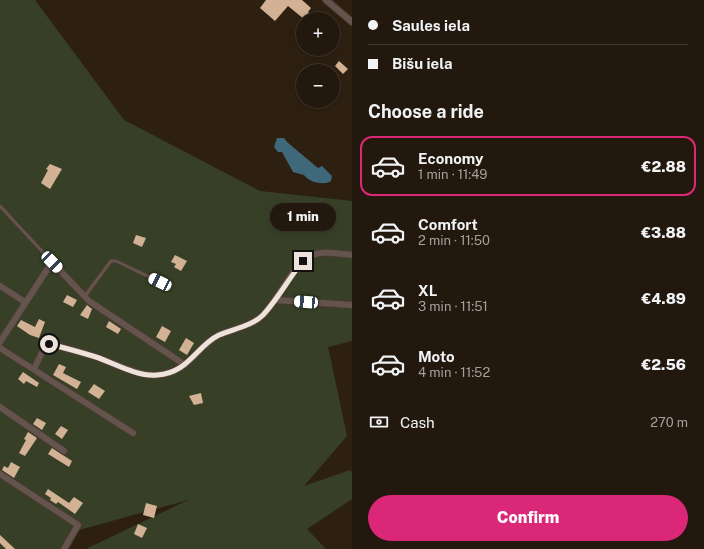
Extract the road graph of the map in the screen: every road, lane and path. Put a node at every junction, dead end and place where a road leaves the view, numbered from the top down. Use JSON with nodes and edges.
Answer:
{"nodes":[{"id":1,"x":326,"y":0,"type":"edge"},
{"id":2,"x":352,"y":22,"type":"edge"},
{"id":3,"x":0,"y":206,"type":"edge"},
{"id":4,"x":352,"y":255,"type":"edge"},
{"id":5,"x":52,"y":262,"type":"junction"},
{"id":6,"x":160,"y":282,"type":"dead end"},
{"id":7,"x":0,"y":286,"type":"edge"},
{"id":8,"x":85,"y":296,"type":"junction"},
{"id":9,"x":275,"y":300,"type":"junction"},
{"id":10,"x":25,"y":302,"type":"junction"},
{"id":11,"x":352,"y":306,"type":"edge"},
{"id":12,"x":0,"y":342,"type":"edge"},
{"id":13,"x":0,"y":348,"type":"edge"},
{"id":14,"x":185,"y":364,"type":"junction"},
{"id":15,"x":34,"y":369,"type":"junction"},
{"id":16,"x":0,"y":407,"type":"edge"},
{"id":17,"x":133,"y":433,"type":"dead end"},
{"id":18,"x":64,"y":450,"type":"dead end"},
{"id":19,"x":0,"y":474,"type":"edge"},
{"id":20,"x":64,"y":549,"type":"edge"}],
"edges":[{"from":1,"to":2,"type":"street"},
{"from":3,"to":5,"type":"lane"},
{"from":4,"to":9,"type":"street"},
{"from":5,"to":8,"type":"street"},
{"from":5,"to":10,"type":"street"},
{"from":6,"to":8,"type":"lane"},
{"from":7,"to":10,"type":"street"},
{"from":8,"to":14,"type":"street"},
{"from":9,"to":11,"type":"street"},
{"from":9,"to":14,"type":"street"},
{"from":10,"to":12,"type":"street"},
{"from":13,"to":15,"type":"street"},
{"from":14,"to":15,"type":"street"},
{"from":15,"to":17,"type":"street"},
{"from":16,"to":18,"type":"street"},
{"from":19,"to":20,"type":"street"}]}
